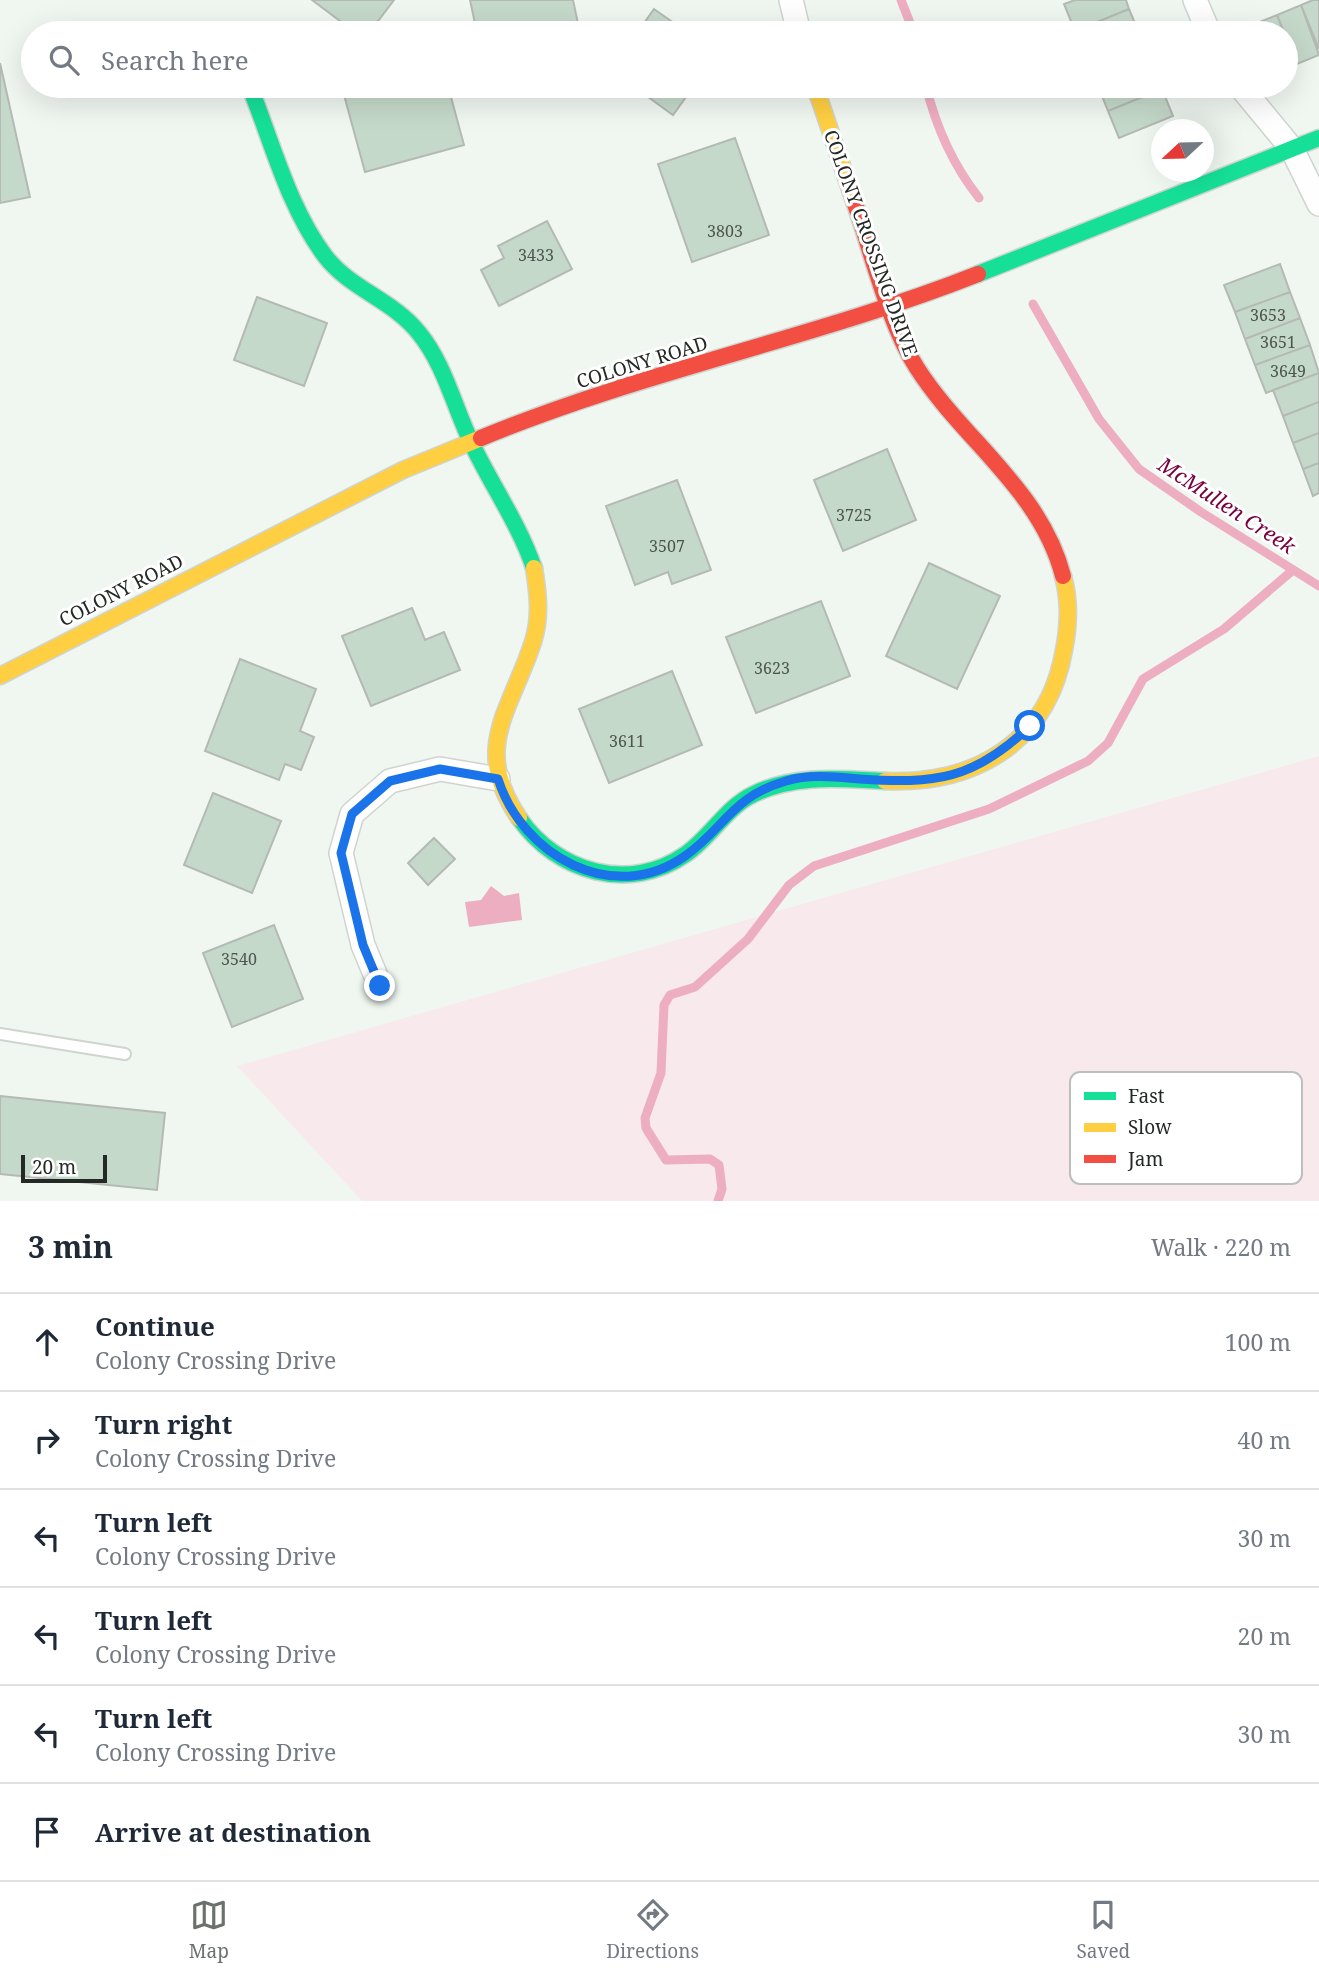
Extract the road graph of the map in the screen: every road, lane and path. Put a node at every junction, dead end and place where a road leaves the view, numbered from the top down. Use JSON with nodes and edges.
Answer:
{"nodes":[{"id":1,"x":791,"y":0,"type":"edge"},
{"id":2,"x":1195,"y":0,"type":"edge"},
{"id":3,"x":796,"y":21,"type":"edge"},
{"id":4,"x":1204,"y":21,"type":"edge"},
{"id":5,"x":254,"y":98,"type":"edge"},
{"id":6,"x":819,"y":98,"type":"edge"},
{"id":7,"x":1250,"y":98,"type":"edge"},
{"id":8,"x":1319,"y":138,"type":"edge"},
{"id":9,"x":1292,"y":149,"type":"junction"},
{"id":10,"x":1319,"y":204,"type":"edge"},
{"id":11,"x":891,"y":306,"type":"junction"},
{"id":12,"x":470,"y":441,"type":"junction"},
{"id":13,"x":0,"y":676,"type":"edge"},
{"id":14,"x":498,"y":779,"type":"junction"},
{"id":15,"x":380,"y":986,"type":"dead end"},
{"id":16,"x":0,"y":1034,"type":"edge"},
{"id":17,"x":125,"y":1054,"type":"dead end"}],
"edges":[{"from":1,"to":3,"type":"street"},
{"from":2,"to":4,"type":"street"},
{"from":5,"to":12,"type":"street","name":"COLONY CROSSING DRIVE"},
{"from":6,"to":11,"type":"street","name":"COLONY CROSSING DRIVE"},
{"from":7,"to":9,"type":"street"},
{"from":8,"to":9,"type":"street","name":"COLONY ROAD"},
{"from":9,"to":10,"type":"street"},
{"from":9,"to":11,"type":"street","name":"COLONY ROAD"},
{"from":11,"to":12,"type":"street","name":"COLONY ROAD"},
{"from":11,"to":14,"type":"street","name":"COLONY CROSSING DRIVE"},
{"from":12,"to":13,"type":"street","name":"COLONY ROAD"},
{"from":12,"to":14,"type":"street","name":"COLONY CROSSING DRIVE"},
{"from":14,"to":15,"type":"street"},
{"from":16,"to":17,"type":"lane"}]}
